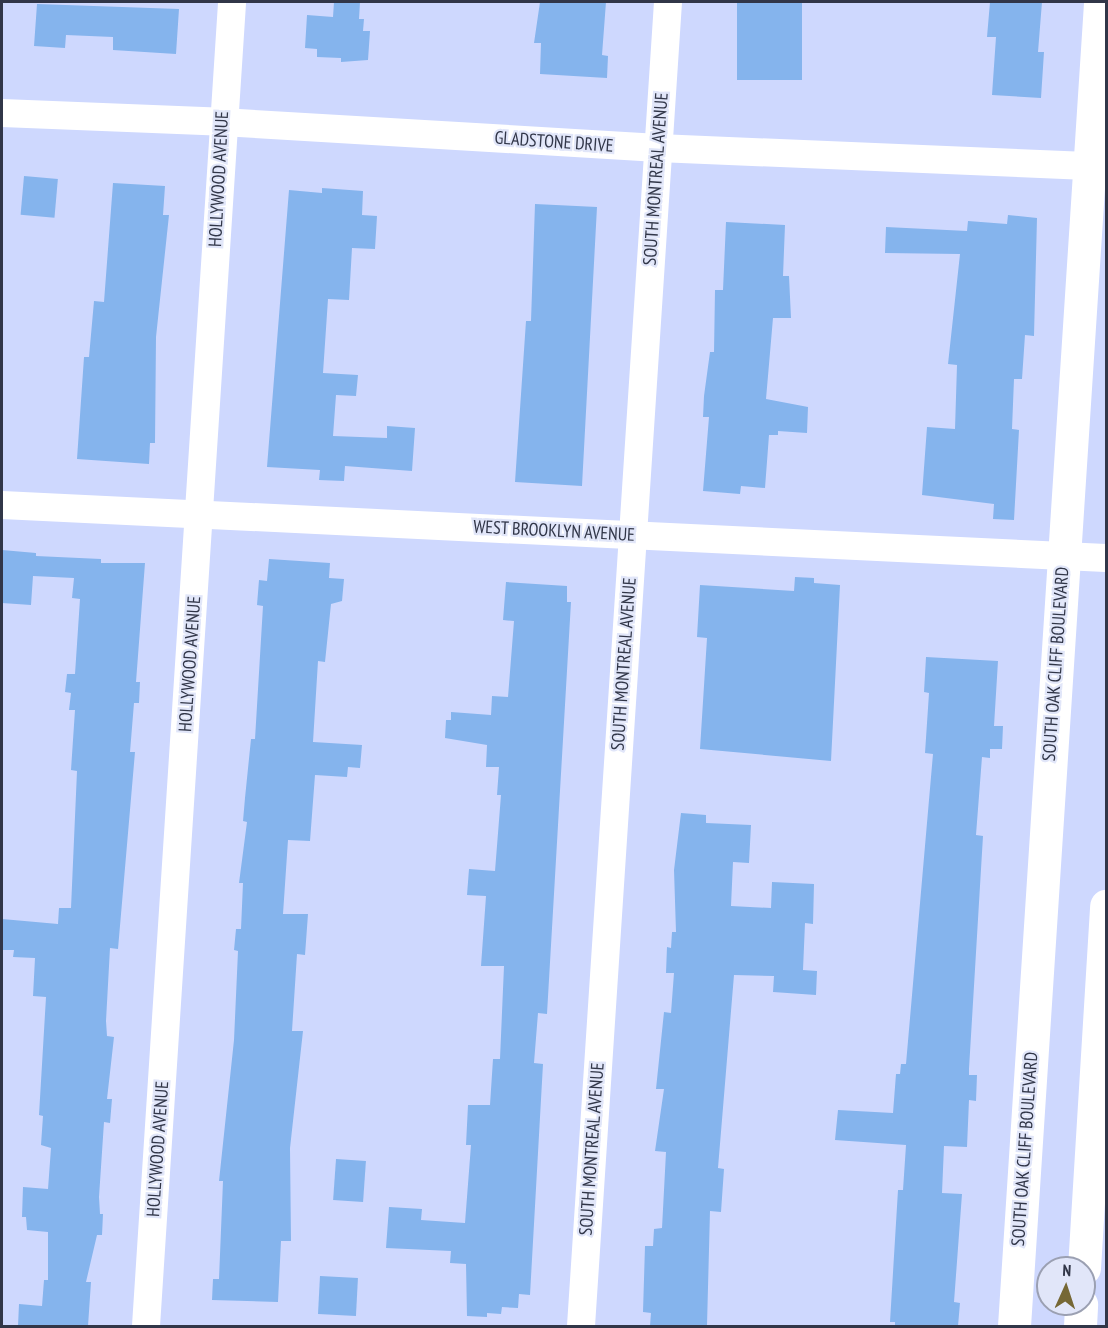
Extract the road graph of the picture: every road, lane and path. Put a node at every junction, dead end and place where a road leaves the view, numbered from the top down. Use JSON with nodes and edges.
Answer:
{"nodes":[{"id":1,"x":232,"y":2,"type":"edge"},
{"id":2,"x":668,"y":2,"type":"edge"},
{"id":3,"x":1100,"y":2,"type":"edge"},
{"id":4,"x":2,"y":113,"type":"edge"},
{"id":5,"x":222,"y":122,"type":"junction"},
{"id":6,"x":658,"y":148,"type":"junction"},
{"id":7,"x":1098,"y":167,"type":"edge"},
{"id":8,"x":2,"y":505,"type":"edge"},
{"id":9,"x":200,"y":514,"type":"junction"},
{"id":10,"x":632,"y":534,"type":"junction"},
{"id":11,"x":1063,"y":555,"type":"junction"},
{"id":12,"x":1107,"y":558,"type":"edge"},
{"id":13,"x":1107,"y":906,"type":"edge"},
{"id":14,"x":1085,"y":1256,"type":"edge"},
{"id":15,"x":146,"y":1326,"type":"edge"},
{"id":16,"x":581,"y":1326,"type":"edge"},
{"id":17,"x":1014,"y":1326,"type":"edge"}],
"edges":[{"from":1,"to":5,"type":"street","name":"HOLLYWOOD AVENUE"},
{"from":2,"to":6,"type":"street","name":"SOUTH MONTREAL AVENUE"},
{"from":3,"to":7,"type":"street","name":"SOUTH OAK CLIFF BOULEVARD"},
{"from":4,"to":5,"type":"street","name":"GLADSTONE DRIVE"},
{"from":5,"to":6,"type":"street","name":"GLADSTONE DRIVE"},
{"from":5,"to":9,"type":"street","name":"HOLLYWOOD AVENUE"},
{"from":6,"to":7,"type":"street","name":"GLADSTONE DRIVE"},
{"from":6,"to":10,"type":"street","name":"SOUTH MONTREAL AVENUE"},
{"from":7,"to":11,"type":"street","name":"SOUTH OAK CLIFF BOULEVARD"},
{"from":8,"to":9,"type":"street","name":"WEST BROOKLYN AVENUE"},
{"from":9,"to":10,"type":"street","name":"WEST BROOKLYN AVENUE"},
{"from":9,"to":15,"type":"street","name":"HOLLYWOOD AVENUE"},
{"from":10,"to":11,"type":"street","name":"WEST BROOKLYN AVENUE"},
{"from":10,"to":16,"type":"street","name":"SOUTH MONTREAL AVENUE"},
{"from":11,"to":12,"type":"street","name":"WEST BROOKLYN AVENUE"},
{"from":11,"to":17,"type":"street","name":"SOUTH OAK CLIFF BOULEVARD"},
{"from":13,"to":14,"type":"street"}]}
